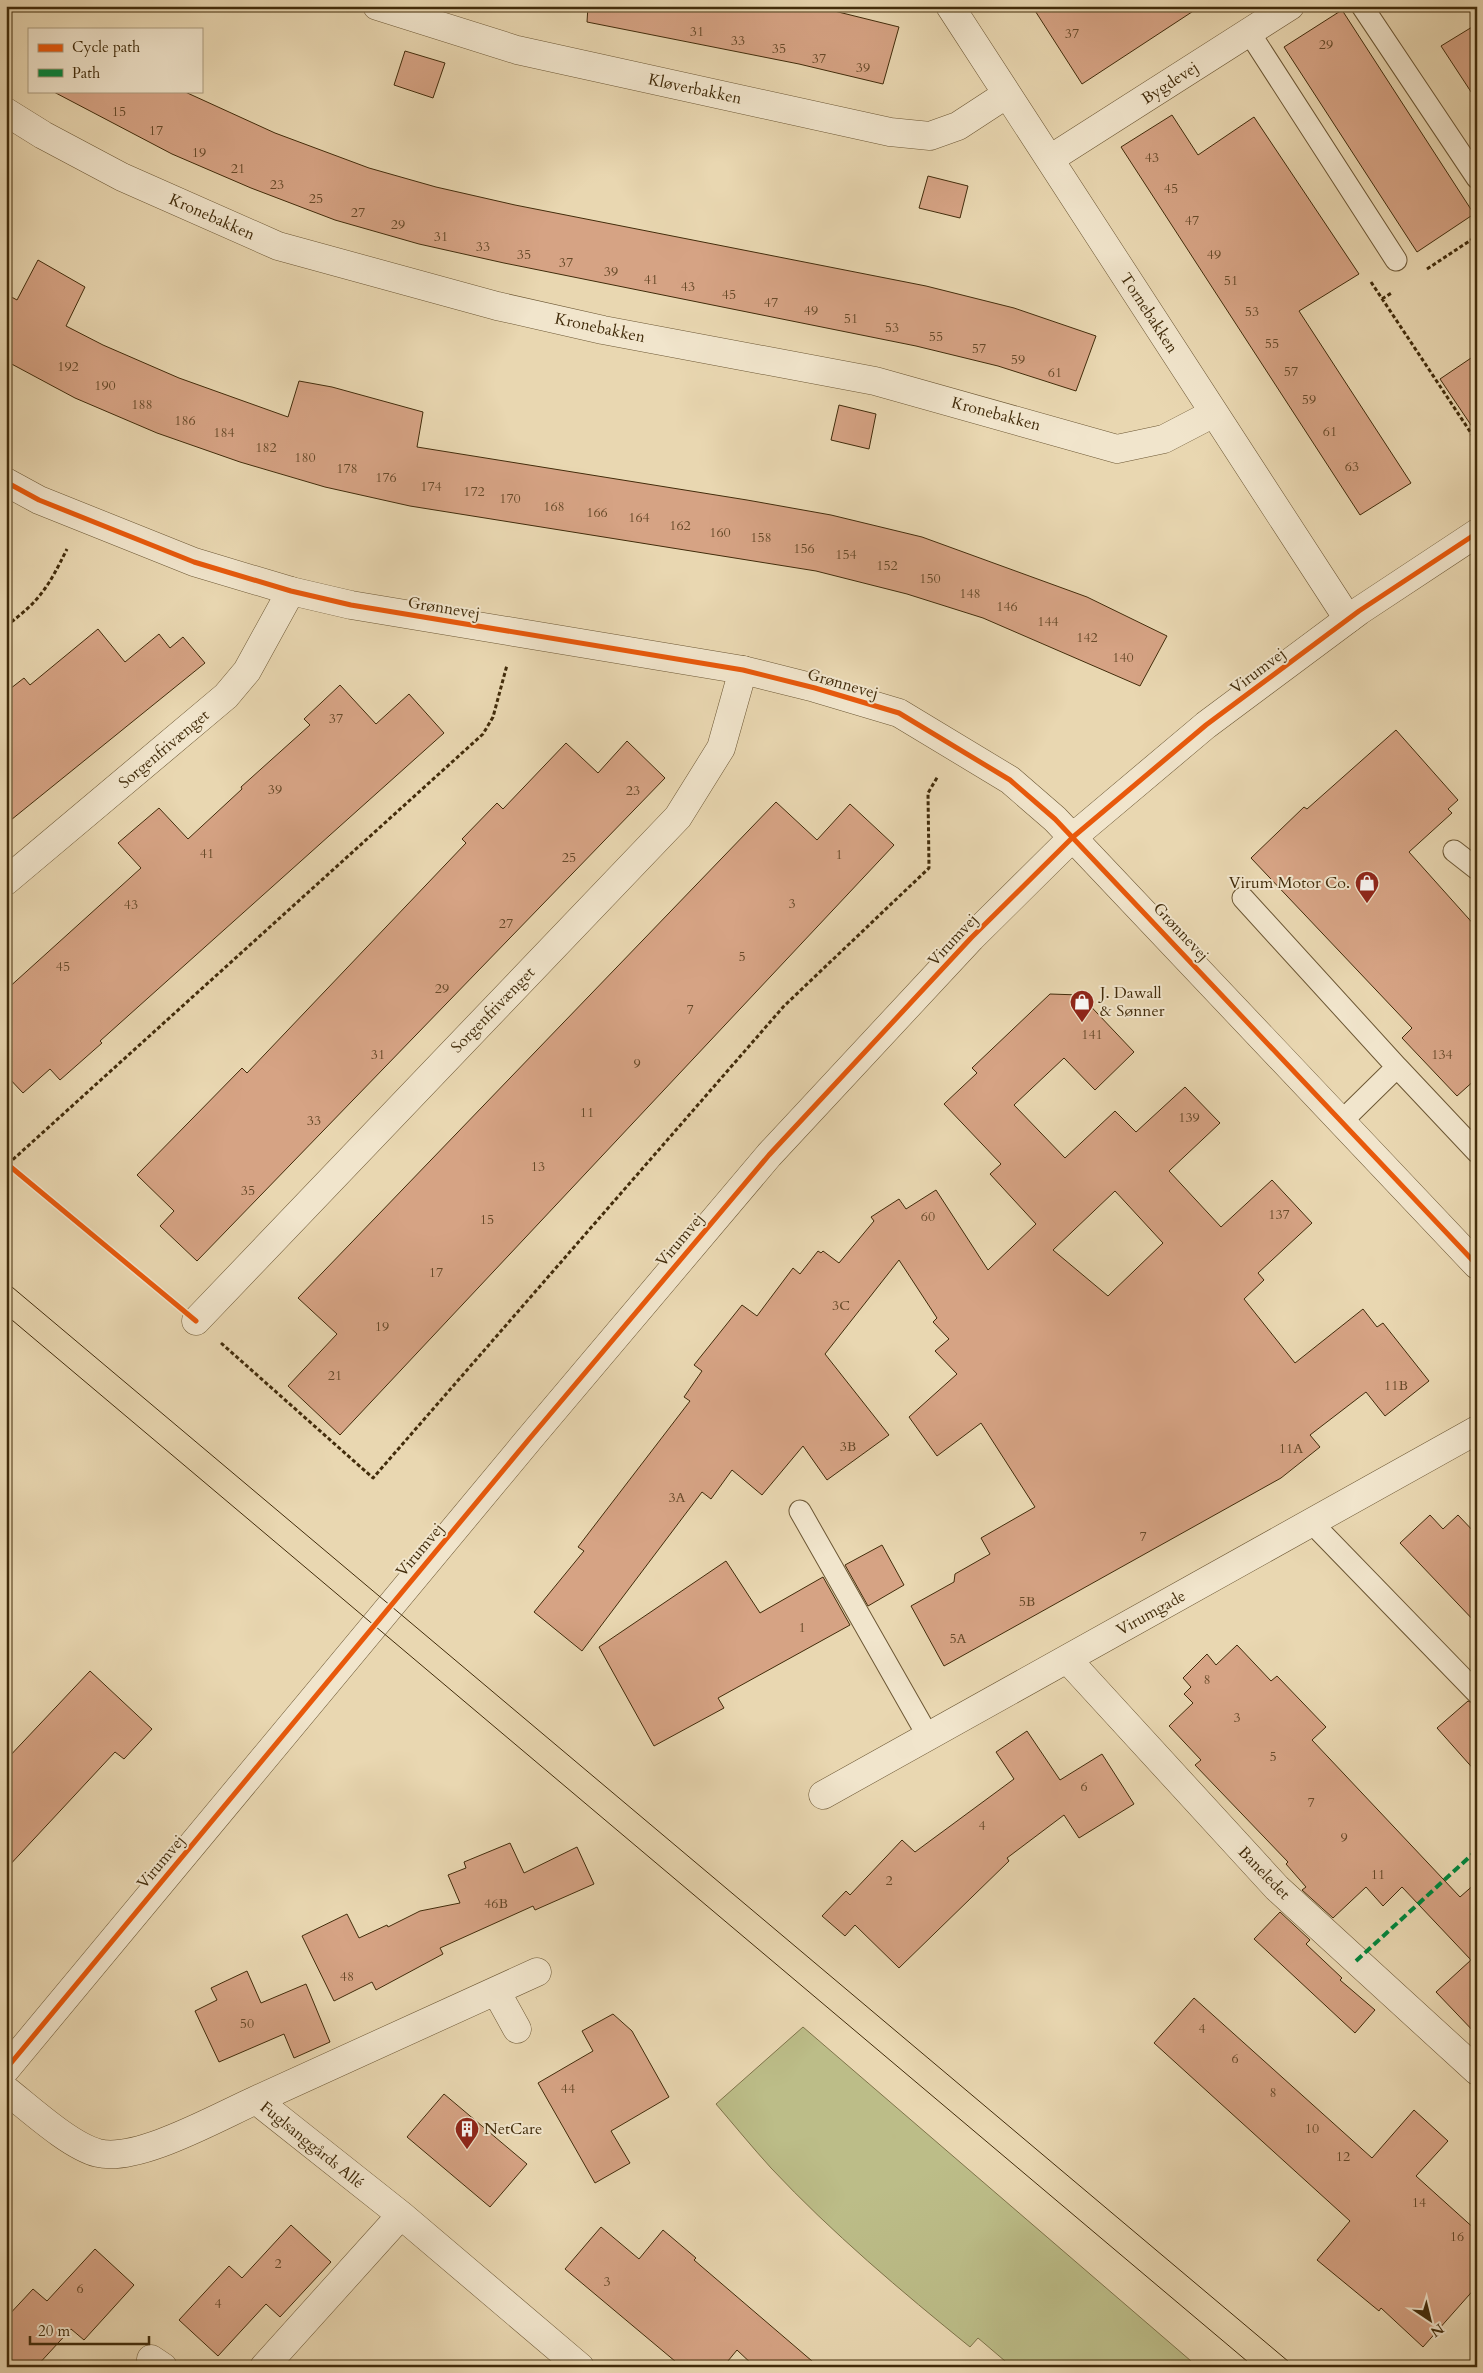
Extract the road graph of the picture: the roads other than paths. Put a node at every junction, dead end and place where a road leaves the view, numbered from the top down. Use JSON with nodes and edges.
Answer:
{"nodes":[{"id":1,"x":377,"y":6,"type":"edge"},
{"id":2,"x":950,"y":6,"type":"edge"},
{"id":3,"x":1290,"y":6,"type":"edge"},
{"id":4,"x":1362,"y":6,"type":"edge"},
{"id":5,"x":1250,"y":32,"type":"junction"},
{"id":6,"x":1008,"y":94,"type":"junction"},
{"id":7,"x":6,"y":112,"type":"edge"},
{"id":8,"x":1050,"y":159,"type":"junction"},
{"id":9,"x":1477,"y":178,"type":"edge"},
{"id":10,"x":1396,"y":260,"type":"dead end"},
{"id":11,"x":1214,"y":413,"type":"junction"},
{"id":12,"x":6,"y":482,"type":"edge"},
{"id":13,"x":1477,"y":533,"type":"edge"},
{"id":14,"x":290,"y":591,"type":"junction"},
{"id":15,"x":1348,"y":619,"type":"junction"},
{"id":16,"x":742,"y":670,"type":"junction"},
{"id":17,"x":1073,"y":837,"type":"junction"},
{"id":18,"x":1454,"y":851,"type":"dead end"},
{"id":19,"x":1477,"y":869,"type":"edge"},
{"id":20,"x":6,"y":881,"type":"edge"},
{"id":21,"x":1243,"y":898,"type":"dead end"},
{"id":22,"x":1397,"y":1067,"type":"junction"},
{"id":23,"x":1342,"y":1121,"type":"junction"},
{"id":24,"x":1477,"y":1152,"type":"edge"},
{"id":25,"x":1477,"y":1265,"type":"edge"},
{"id":26,"x":196,"y":1321,"type":"road end"},
{"id":27,"x":1477,"y":1430,"type":"edge"},
{"id":28,"x":800,"y":1511,"type":"dead end"},
{"id":29,"x":1312,"y":1523,"type":"junction"},
{"id":30,"x":1068,"y":1660,"type":"junction"},
{"id":31,"x":1477,"y":1693,"type":"edge"},
{"id":32,"x":928,"y":1736,"type":"junction"},
{"id":33,"x":823,"y":1795,"type":"dead end"},
{"id":34,"x":537,"y":1972,"type":"dead end"},
{"id":35,"x":496,"y":1990,"type":"junction"},
{"id":36,"x":517,"y":2029,"type":"dead end"},
{"id":37,"x":6,"y":2069,"type":"edge"},
{"id":38,"x":1477,"y":2072,"type":"edge"},
{"id":39,"x":6,"y":2090,"type":"edge"},
{"id":40,"x":256,"y":2100,"type":"junction"},
{"id":41,"x":400,"y":2215,"type":"junction"},
{"id":42,"x":264,"y":2367,"type":"edge"},
{"id":43,"x":580,"y":2367,"type":"edge"}],
"edges":[{"from":1,"to":6,"type":"street","name":"Kløverbakken"},
{"from":2,"to":6,"type":"street","name":"Tornebakken"},
{"from":3,"to":5,"type":"street","name":"Bygdevej"},
{"from":4,"to":9,"type":"lane"},
{"from":5,"to":8,"type":"street","name":"Bygdevej"},
{"from":5,"to":10,"type":"lane"},
{"from":6,"to":8,"type":"street","name":"Tornebakken"},
{"from":7,"to":11,"type":"street","name":"Kronebakken"},
{"from":8,"to":11,"type":"street","name":"Tornebakken"},
{"from":11,"to":15,"type":"street","name":"Tornebakken"},
{"from":12,"to":14,"type":"street","name":"Grønnevej"},
{"from":13,"to":15,"type":"street","name":"Virumvej"},
{"from":14,"to":16,"type":"street","name":"Grønnevej"},
{"from":14,"to":20,"type":"street","name":"Sorgenfrivænget"},
{"from":15,"to":17,"type":"street","name":"Virumvej"},
{"from":16,"to":17,"type":"street","name":"Grønnevej"},
{"from":16,"to":26,"type":"street","name":"Sorgenfrivænget"},
{"from":17,"to":23,"type":"street","name":"Grønnevej"},
{"from":17,"to":37,"type":"street","name":"Virumvej"},
{"from":18,"to":19,"type":"lane"},
{"from":21,"to":22,"type":"lane"},
{"from":22,"to":23,"type":"lane"},
{"from":22,"to":24,"type":"lane"},
{"from":23,"to":25,"type":"street","name":"Grønnevej"},
{"from":27,"to":29,"type":"street","name":"Virumgade"},
{"from":28,"to":32,"type":"lane"},
{"from":29,"to":30,"type":"street","name":"Virumgade"},
{"from":29,"to":31,"type":"lane"},
{"from":30,"to":32,"type":"street","name":"Virumgade"},
{"from":30,"to":38,"type":"street","name":"Baneledet"},
{"from":32,"to":33,"type":"street","name":"Virumgade"},
{"from":34,"to":35,"type":"street"},
{"from":35,"to":36,"type":"street"},
{"from":35,"to":40,"type":"street"},
{"from":39,"to":40,"type":"street","name":"Fuglsanggårds Allé"},
{"from":40,"to":41,"type":"street","name":"Fuglsanggårds Allé"},
{"from":41,"to":42,"type":"street"},
{"from":41,"to":43,"type":"street","name":"Fuglsanggårds Allé"}]}
